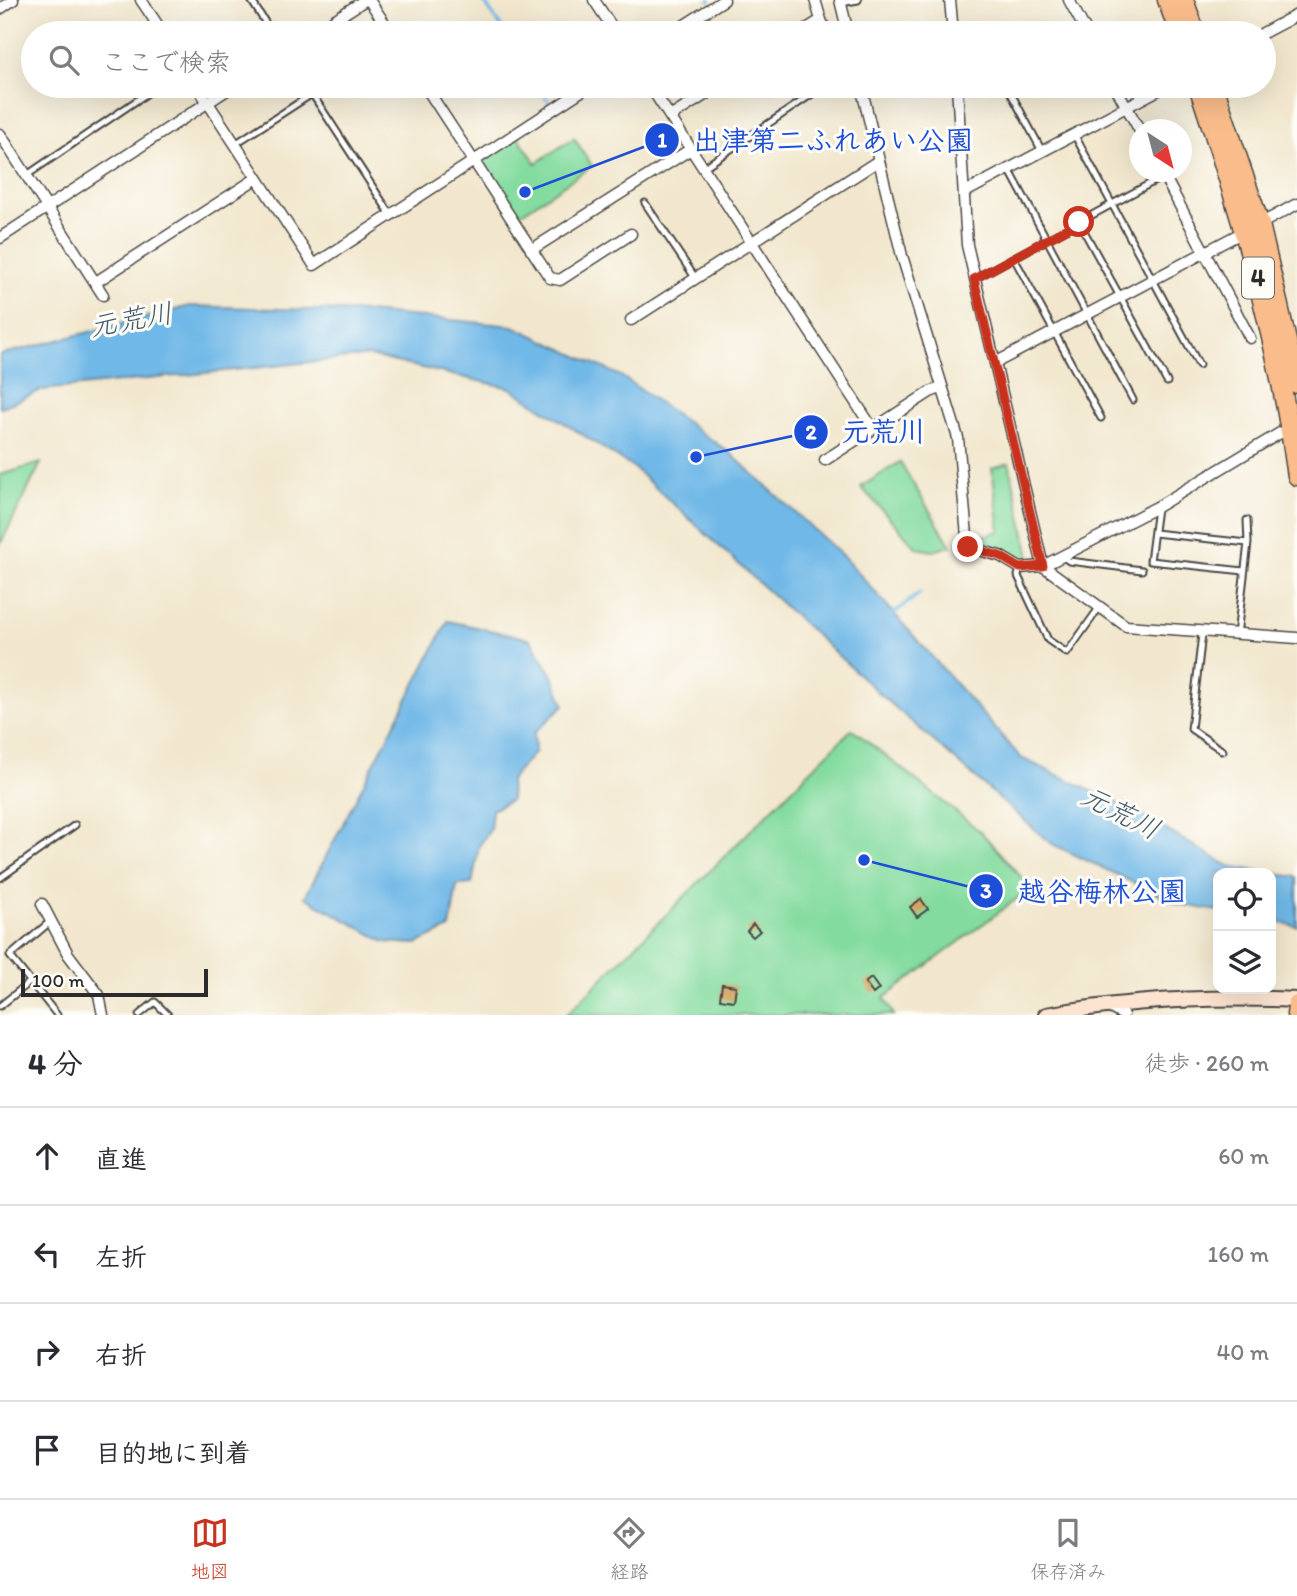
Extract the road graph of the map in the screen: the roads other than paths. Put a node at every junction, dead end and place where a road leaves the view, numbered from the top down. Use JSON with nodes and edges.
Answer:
{"nodes":[{"id":1,"x":13,"y":0,"type":"edge"},
{"id":2,"x":141,"y":0,"type":"edge"},
{"id":3,"x":251,"y":0,"type":"edge"},
{"id":4,"x":367,"y":0,"type":"edge"},
{"id":5,"x":594,"y":0,"type":"edge"},
{"id":6,"x":724,"y":0,"type":"edge"},
{"id":7,"x":815,"y":0,"type":"edge"},
{"id":8,"x":858,"y":0,"type":"edge"},
{"id":9,"x":950,"y":0,"type":"edge"},
{"id":10,"x":1069,"y":0,"type":"edge"},
{"id":11,"x":1167,"y":0,"type":"edge"},
{"id":12,"x":1184,"y":0,"type":"edge"},
{"id":13,"x":841,"y":2,"type":"edge"},
{"id":14,"x":0,"y":9,"type":"edge"},
{"id":15,"x":1297,"y":15,"type":"edge"},
{"id":16,"x":821,"y":20,"type":"edge"},
{"id":17,"x":155,"y":21,"type":"edge"},
{"id":18,"x":264,"y":21,"type":"edge"},
{"id":19,"x":333,"y":21,"type":"edge"},
{"id":20,"x":382,"y":21,"type":"edge"},
{"id":21,"x":608,"y":21,"type":"edge"},
{"id":22,"x":691,"y":21,"type":"edge"},
{"id":23,"x":845,"y":21,"type":"edge"},
{"id":24,"x":952,"y":21,"type":"edge"},
{"id":25,"x":1080,"y":21,"type":"edge"},
{"id":26,"x":1175,"y":21,"type":"edge"},
{"id":27,"x":1192,"y":21,"type":"edge"},
{"id":28,"x":1276,"y":26,"type":"edge"},
{"id":29,"x":141,"y":98,"type":"edge"},
{"id":30,"x":205,"y":98,"type":"edge"},
{"id":31,"x":214,"y":98,"type":"edge"},
{"id":32,"x":306,"y":98,"type":"edge"},
{"id":33,"x":315,"y":98,"type":"edge"},
{"id":34,"x":433,"y":98,"type":"edge"},
{"id":35,"x":570,"y":98,"type":"edge"},
{"id":36,"x":658,"y":98,"type":"edge"},
{"id":37,"x":700,"y":98,"type":"edge"},
{"id":38,"x":806,"y":98,"type":"edge"},
{"id":39,"x":864,"y":98,"type":"edge"},
{"id":40,"x":958,"y":98,"type":"edge"},
{"id":41,"x":1013,"y":98,"type":"edge"},
{"id":42,"x":1121,"y":98,"type":"edge"},
{"id":43,"x":1144,"y":98,"type":"edge"},
{"id":44,"x":1203,"y":98,"type":"edge"},
{"id":45,"x":1217,"y":98,"type":"edge"},
{"id":46,"x":208,"y":102,"type":"junction"},
{"id":47,"x":1126,"y":107,"type":"junction"},
{"id":48,"x":670,"y":117,"type":"junction"},
{"id":49,"x":1132,"y":119,"type":"edge"},
{"id":50,"x":0,"y":134,"type":"edge"},
{"id":51,"x":1074,"y":134,"type":"junction"},
{"id":52,"x":235,"y":144,"type":"junction"},
{"id":53,"x":691,"y":149,"type":"junction"},
{"id":54,"x":1042,"y":151,"type":"junction"},
{"id":55,"x":474,"y":160,"type":"junction"},
{"id":56,"x":878,"y":161,"type":"junction"},
{"id":57,"x":703,"y":168,"type":"junction"},
{"id":58,"x":1009,"y":169,"type":"junction"},
{"id":59,"x":27,"y":175,"type":"junction"},
{"id":60,"x":257,"y":178,"type":"junction"},
{"id":61,"x":1149,"y":182,"type":"edge"},
{"id":62,"x":1167,"y":182,"type":"edge"},
{"id":63,"x":965,"y":192,"type":"junction"},
{"id":64,"x":645,"y":203,"type":"dead end"},
{"id":65,"x":1112,"y":204,"type":"junction"},
{"id":66,"x":1297,"y":204,"type":"edge"},
{"id":67,"x":47,"y":207,"type":"junction"},
{"id":68,"x":391,"y":215,"type":"junction"},
{"id":69,"x":1079,"y":222,"type":"junction"},
{"id":70,"x":1253,"y":227,"type":"junction"},
{"id":71,"x":631,"y":234,"type":"dead end"},
{"id":72,"x":0,"y":238,"type":"edge"},
{"id":73,"x":1047,"y":239,"type":"junction"},
{"id":74,"x":752,"y":243,"type":"junction"},
{"id":75,"x":531,"y":250,"type":"junction"},
{"id":76,"x":1206,"y":252,"type":"junction"},
{"id":77,"x":1013,"y":258,"type":"junction"},
{"id":78,"x":696,"y":279,"type":"junction"},
{"id":79,"x":974,"y":279,"type":"junction"},
{"id":80,"x":1153,"y":280,"type":"junction"},
{"id":81,"x":96,"y":282,"type":"junction"},
{"id":82,"x":103,"y":295,"type":"dead end"},
{"id":83,"x":1120,"y":297,"type":"junction"},
{"id":84,"x":1087,"y":314,"type":"junction"},
{"id":85,"x":631,"y":320,"type":"dead end"},
{"id":86,"x":1054,"y":332,"type":"junction"},
{"id":87,"x":1250,"y":338,"type":"dead end"},
{"id":88,"x":995,"y":363,"type":"junction"},
{"id":89,"x":1199,"y":365,"type":"dead end"},
{"id":90,"x":1167,"y":382,"type":"dead end"},
{"id":91,"x":1297,"y":384,"type":"edge"},
{"id":92,"x":941,"y":388,"type":"junction"},
{"id":93,"x":1133,"y":400,"type":"dead end"},
{"id":94,"x":1101,"y":418,"type":"dead end"},
{"id":95,"x":1290,"y":427,"type":"junction"},
{"id":96,"x":873,"y":429,"type":"junction"},
{"id":97,"x":825,"y":460,"type":"dead end"},
{"id":98,"x":1297,"y":476,"type":"edge"},
{"id":99,"x":1157,"y":507,"type":"junction"},
{"id":100,"x":1247,"y":520,"type":"dead end"},
{"id":101,"x":1154,"y":533,"type":"junction"},
{"id":102,"x":1248,"y":543,"type":"junction"},
{"id":103,"x":1061,"y":555,"type":"junction"},
{"id":104,"x":1043,"y":566,"type":"junction"},
{"id":105,"x":1020,"y":568,"type":"junction"},
{"id":106,"x":1142,"y":570,"type":"dead end"},
{"id":107,"x":1244,"y":571,"type":"junction"},
{"id":108,"x":1099,"y":608,"type":"junction"},
{"id":109,"x":1202,"y":634,"type":"junction"},
{"id":110,"x":1237,"y":635,"type":"junction"},
{"id":111,"x":1297,"y":638,"type":"edge"},
{"id":112,"x":1223,"y":751,"type":"dead end"},
{"id":113,"x":75,"y":825,"type":"dead end"},
{"id":114,"x":0,"y":878,"type":"edge"},
{"id":115,"x":41,"y":904,"type":"dead end"},
{"id":116,"x":51,"y":920,"type":"junction"},
{"id":117,"x":30,"y":982,"type":"junction"},
{"id":118,"x":1297,"y":1000,"type":"edge"},
{"id":119,"x":1297,"y":1005,"type":"edge"},
{"id":120,"x":0,"y":1006,"type":"edge"},
{"id":121,"x":1107,"y":1006,"type":"junction"},
{"id":122,"x":57,"y":1015,"type":"edge"},
{"id":123,"x":105,"y":1015,"type":"edge"},
{"id":124,"x":139,"y":1015,"type":"edge"},
{"id":125,"x":168,"y":1015,"type":"edge"},
{"id":126,"x":1046,"y":1015,"type":"edge"},
{"id":127,"x":1122,"y":1015,"type":"edge"},
{"id":128,"x":1296,"y":1015,"type":"edge"}],
"edges":[{"from":1,"to":14,"type":"street"},
{"from":2,"to":17,"type":"street"},
{"from":3,"to":18,"type":"lane"},
{"from":4,"to":19,"type":"street"},
{"from":4,"to":20,"type":"street"},
{"from":5,"to":21,"type":"street"},
{"from":6,"to":22,"type":"street"},
{"from":7,"to":16,"type":"street"},
{"from":8,"to":13,"type":"lane"},
{"from":9,"to":24,"type":"street"},
{"from":10,"to":25,"type":"street"},
{"from":11,"to":26,"type":"highway"},
{"from":12,"to":27,"type":"highway"},
{"from":13,"to":23,"type":"street"},
{"from":15,"to":28,"type":"street"},
{"from":29,"to":59,"type":"lane"},
{"from":30,"to":46,"type":"street"},
{"from":31,"to":46,"type":"street"},
{"from":32,"to":52,"type":"lane"},
{"from":33,"to":68,"type":"lane"},
{"from":34,"to":55,"type":"street"},
{"from":35,"to":55,"type":"street"},
{"from":36,"to":48,"type":"street"},
{"from":37,"to":48,"type":"street"},
{"from":38,"to":57,"type":"lane"},
{"from":39,"to":56,"type":"street"},
{"from":40,"to":63,"type":"street"},
{"from":41,"to":54,"type":"lane"},
{"from":42,"to":47,"type":"street"},
{"from":43,"to":47,"type":"street"},
{"from":44,"to":70,"type":"highway","number":"4"},
{"from":45,"to":70,"type":"highway","number":"4"},
{"from":46,"to":52,"type":"street"},
{"from":46,"to":67,"type":"street"},
{"from":47,"to":49,"type":"street"},
{"from":47,"to":51,"type":"street"},
{"from":48,"to":53,"type":"street"},
{"from":50,"to":59,"type":"street"},
{"from":51,"to":54,"type":"street"},
{"from":51,"to":65,"type":"lane"},
{"from":52,"to":60,"type":"street"},
{"from":53,"to":57,"type":"street"},
{"from":53,"to":75,"type":"street"},
{"from":54,"to":58,"type":"street"},
{"from":55,"to":68,"type":"street"},
{"from":55,"to":75,"type":"street"},
{"from":56,"to":74,"type":"street"},
{"from":56,"to":92,"type":"street"},
{"from":57,"to":74,"type":"street"},
{"from":58,"to":63,"type":"street"},
{"from":58,"to":73,"type":"lane"},
{"from":59,"to":67,"type":"street"},
{"from":60,"to":68,"type":"street"},
{"from":60,"to":81,"type":"street"},
{"from":61,"to":65,"type":"lane"},
{"from":62,"to":76,"type":"street"},
{"from":63,"to":79,"type":"street"},
{"from":64,"to":78,"type":"lane"},
{"from":65,"to":69,"type":"lane"},
{"from":65,"to":80,"type":"lane"},
{"from":66,"to":70,"type":"street"},
{"from":67,"to":72,"type":"street"},
{"from":67,"to":81,"type":"street"},
{"from":69,"to":73,"type":"lane"},
{"from":69,"to":83,"type":"lane"},
{"from":70,"to":76,"type":"street"},
{"from":70,"to":91,"type":"highway","number":"4"},
{"from":70,"to":95,"type":"highway","number":"4"},
{"from":71,"to":75,"type":"street"},
{"from":73,"to":77,"type":"lane"},
{"from":73,"to":84,"type":"lane"},
{"from":74,"to":78,"type":"street"},
{"from":74,"to":96,"type":"street"},
{"from":76,"to":80,"type":"street"},
{"from":76,"to":87,"type":"street"},
{"from":77,"to":79,"type":"lane"},
{"from":77,"to":86,"type":"lane"},
{"from":78,"to":85,"type":"street"},
{"from":79,"to":88,"type":"street"},
{"from":80,"to":83,"type":"street"},
{"from":80,"to":89,"type":"lane"},
{"from":81,"to":82,"type":"street"},
{"from":83,"to":84,"type":"street"},
{"from":83,"to":90,"type":"lane"},
{"from":84,"to":86,"type":"street"},
{"from":84,"to":93,"type":"lane"},
{"from":86,"to":88,"type":"street"},
{"from":86,"to":94,"type":"lane"},
{"from":88,"to":104,"type":"street"},
{"from":92,"to":96,"type":"street"},
{"from":92,"to":105,"type":"street"},
{"from":95,"to":98,"type":"highway","number":"4"},
{"from":95,"to":99,"type":"street"},
{"from":96,"to":97,"type":"street"},
{"from":99,"to":101,"type":"lane"},
{"from":99,"to":103,"type":"street"},
{"from":100,"to":102,"type":"lane"},
{"from":101,"to":102,"type":"lane"},
{"from":101,"to":107,"type":"lane"},
{"from":102,"to":107,"type":"lane"},
{"from":103,"to":104,"type":"street"},
{"from":103,"to":106,"type":"lane"},
{"from":104,"to":105,"type":"street"},
{"from":104,"to":108,"type":"street"},
{"from":105,"to":108,"type":"lane"},
{"from":107,"to":110,"type":"lane"},
{"from":108,"to":109,"type":"street"},
{"from":109,"to":110,"type":"street"},
{"from":109,"to":112,"type":"lane"},
{"from":110,"to":111,"type":"street"},
{"from":113,"to":114,"type":"lane"},
{"from":115,"to":116,"type":"street"},
{"from":116,"to":117,"type":"lane"},
{"from":116,"to":123,"type":"street"},
{"from":117,"to":120,"type":"lane"},
{"from":117,"to":122,"type":"lane"},
{"from":118,"to":121,"type":"main road"},
{"from":119,"to":128,"type":"highway"},
{"from":121,"to":126,"type":"main road"},
{"from":121,"to":127,"type":"street"},
{"from":124,"to":125,"type":"lane"}]}
